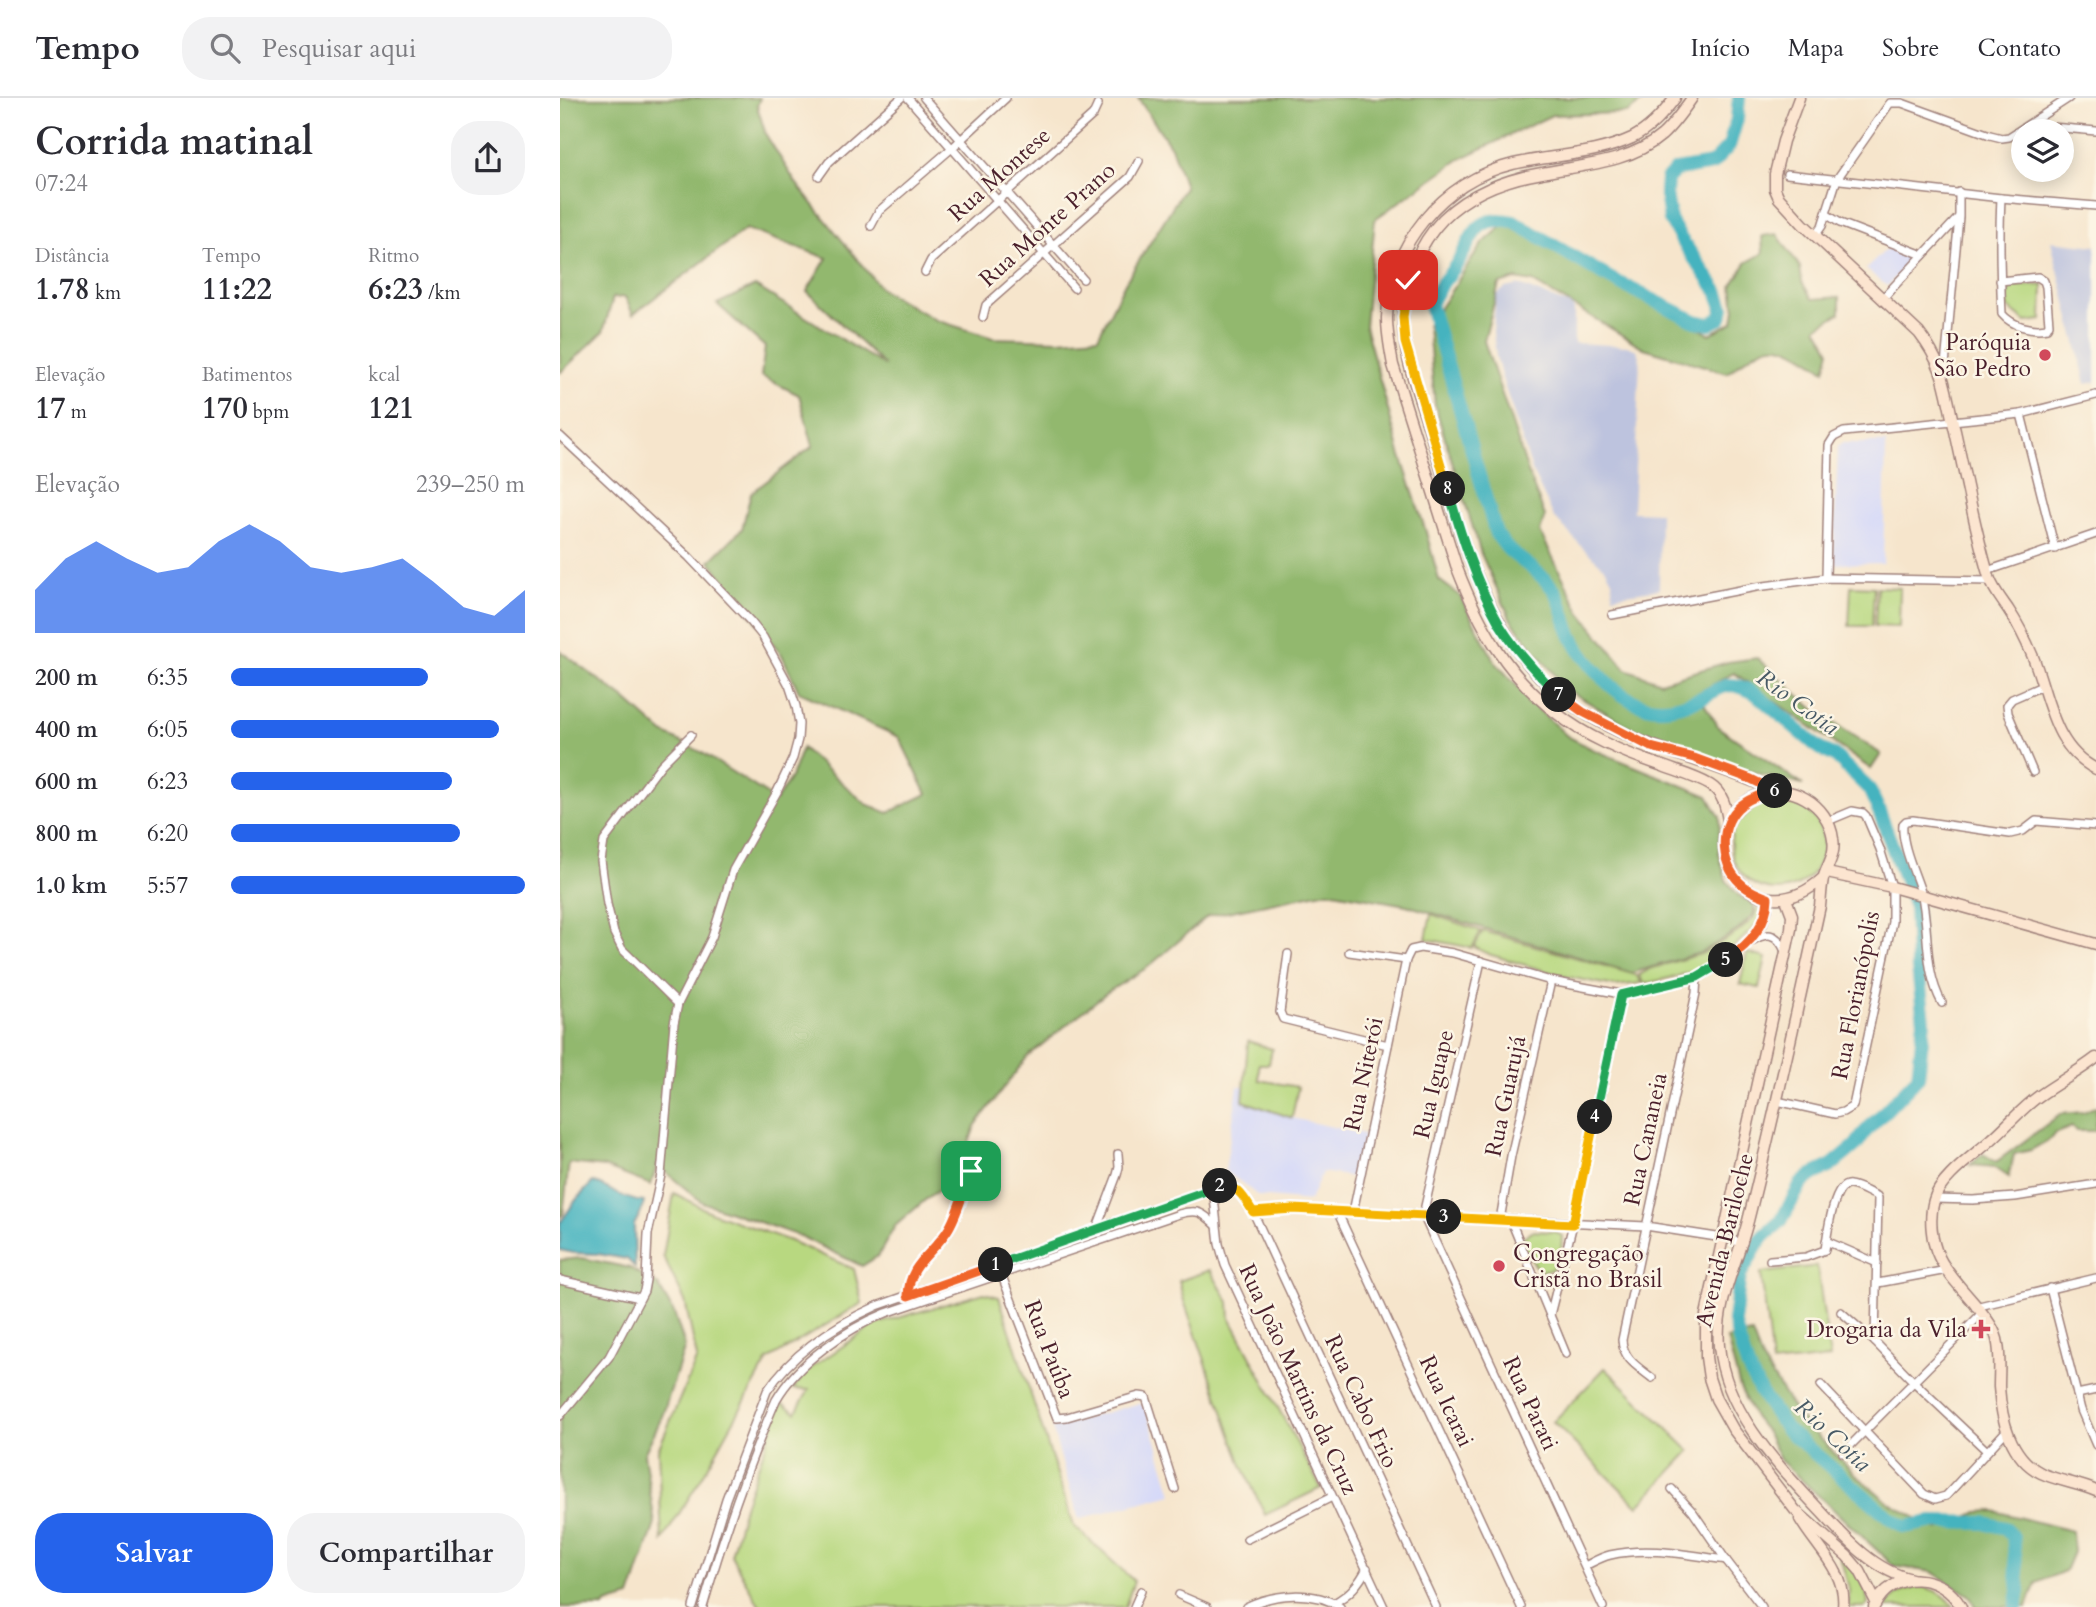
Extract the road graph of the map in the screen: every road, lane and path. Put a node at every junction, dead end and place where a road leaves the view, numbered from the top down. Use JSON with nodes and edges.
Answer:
{"nodes":[{"id":1,"x":901,"y":98,"type":"edge"},
{"id":2,"x":908,"y":98,"type":"edge"},
{"id":3,"x":924,"y":98,"type":"edge"},
{"id":4,"x":1006,"y":98,"type":"edge"},
{"id":5,"x":1675,"y":98,"type":"edge"},
{"id":6,"x":1692,"y":98,"type":"edge"},
{"id":7,"x":1799,"y":98,"type":"edge"},
{"id":8,"x":2069,"y":98,"type":"edge"},
{"id":9,"x":1098,"y":104,"type":"dead end"},
{"id":10,"x":2039,"y":119,"type":"edge"},
{"id":11,"x":2074,"y":129,"type":"edge"},
{"id":12,"x":2096,"y":131,"type":"edge"},
{"id":13,"x":2011,"y":136,"type":"edge"},
{"id":14,"x":960,"y":141,"type":"junction"},
{"id":15,"x":951,"y":148,"type":"junction"},
{"id":16,"x":1139,"y":161,"type":"dead end"},
{"id":17,"x":1787,"y":174,"type":"dead end"},
{"id":18,"x":819,"y":176,"type":"dead end"},
{"id":19,"x":1837,"y":179,"type":"junction"},
{"id":20,"x":1959,"y":192,"type":"junction"},
{"id":21,"x":1007,"y":193,"type":"junction"},
{"id":22,"x":2001,"y":198,"type":"junction"},
{"id":23,"x":998,"y":200,"type":"junction"},
{"id":24,"x":2096,"y":206,"type":"edge"},
{"id":25,"x":1826,"y":214,"type":"junction"},
{"id":26,"x":1959,"y":217,"type":"junction"},
{"id":27,"x":871,"y":226,"type":"dead end"},
{"id":28,"x":1815,"y":236,"type":"junction"},
{"id":29,"x":1053,"y":246,"type":"junction"},
{"id":30,"x":1043,"y":254,"type":"junction"},
{"id":31,"x":1923,"y":255,"type":"junction"},
{"id":32,"x":925,"y":272,"type":"dead end"},
{"id":33,"x":1083,"y":279,"type":"dead end"},
{"id":34,"x":2000,"y":281,"type":"junction"},
{"id":35,"x":1074,"y":288,"type":"dead end"},
{"id":36,"x":1883,"y":298,"type":"junction"},
{"id":37,"x":983,"y":317,"type":"dead end"},
{"id":38,"x":1944,"y":376,"type":"junction"},
{"id":39,"x":2096,"y":396,"type":"edge"},
{"id":40,"x":2021,"y":414,"type":"junction"},
{"id":41,"x":1952,"y":421,"type":"junction"},
{"id":42,"x":560,"y":436,"type":"edge"},
{"id":43,"x":2096,"y":534,"type":"edge"},
{"id":44,"x":2055,"y":549,"type":"junction"},
{"id":45,"x":1989,"y":576,"type":"junction"},
{"id":46,"x":1826,"y":578,"type":"junction"},
{"id":47,"x":1612,"y":615,"type":"dead end"},
{"id":48,"x":2042,"y":686,"type":"junction"},
{"id":49,"x":691,"y":735,"type":"dead end"},
{"id":50,"x":2096,"y":769,"type":"edge"},
{"id":51,"x":2033,"y":772,"type":"dead end"},
{"id":52,"x":1776,"y":791,"type":"junction"},
{"id":53,"x":1728,"y":821,"type":"junction"},
{"id":54,"x":1828,"y":821,"type":"junction"},
{"id":55,"x":2096,"y":826,"type":"edge"},
{"id":56,"x":1825,"y":875,"type":"junction"},
{"id":57,"x":1892,"y":887,"type":"junction"},
{"id":58,"x":1920,"y":895,"type":"junction"},
{"id":59,"x":1768,"y":898,"type":"junction"},
{"id":60,"x":1786,"y":899,"type":"junction"},
{"id":61,"x":1746,"y":944,"type":"junction"},
{"id":62,"x":2096,"y":944,"type":"edge"},
{"id":63,"x":1786,"y":951,"type":"junction"},
{"id":64,"x":1349,"y":952,"type":"dead end"},
{"id":65,"x":1287,"y":954,"type":"dead end"},
{"id":66,"x":1406,"y":960,"type":"junction"},
{"id":67,"x":1481,"y":961,"type":"junction"},
{"id":68,"x":1697,"y":977,"type":"junction"},
{"id":69,"x":1551,"y":981,"type":"junction"},
{"id":70,"x":1621,"y":995,"type":"junction"},
{"id":71,"x":1942,"y":1003,"type":"dead end"},
{"id":72,"x":678,"y":1004,"type":"junction"},
{"id":73,"x":1388,"y":1045,"type":"junction"},
{"id":74,"x":2096,"y":1058,"type":"edge"},
{"id":75,"x":1777,"y":1101,"type":"junction"},
{"id":76,"x":1118,"y":1154,"type":"dead end"},
{"id":77,"x":971,"y":1171,"type":"dead end"},
{"id":78,"x":2096,"y":1184,"type":"edge"},
{"id":79,"x":1222,"y":1185,"type":"junction"},
{"id":80,"x":1213,"y":1188,"type":"junction"},
{"id":81,"x":1934,"y":1199,"type":"junction"},
{"id":82,"x":1214,"y":1201,"type":"junction"},
{"id":83,"x":1337,"y":1211,"type":"junction"},
{"id":84,"x":1253,"y":1212,"type":"junction"},
{"id":85,"x":1353,"y":1212,"type":"junction"},
{"id":86,"x":1423,"y":1215,"type":"junction"},
{"id":87,"x":1500,"y":1220,"type":"junction"},
{"id":88,"x":1511,"y":1221,"type":"junction"},
{"id":89,"x":1216,"y":1224,"type":"junction"},
{"id":90,"x":1573,"y":1224,"type":"junction"},
{"id":91,"x":1646,"y":1226,"type":"junction"},
{"id":92,"x":1098,"y":1230,"type":"junction"},
{"id":93,"x":1723,"y":1238,"type":"junction"},
{"id":94,"x":1101,"y":1239,"type":"junction"},
{"id":95,"x":1826,"y":1241,"type":"junction"},
{"id":96,"x":1743,"y":1243,"type":"junction"},
{"id":97,"x":1770,"y":1260,"type":"dead end"},
{"id":98,"x":1877,"y":1263,"type":"junction"},
{"id":99,"x":998,"y":1264,"type":"junction"},
{"id":100,"x":1947,"y":1270,"type":"junction"},
{"id":101,"x":1001,"y":1274,"type":"junction"},
{"id":102,"x":1560,"y":1274,"type":"junction"},
{"id":103,"x":1534,"y":1278,"type":"junction"},
{"id":104,"x":2096,"y":1278,"type":"edge"},
{"id":105,"x":560,"y":1279,"type":"edge"},
{"id":106,"x":1878,"y":1283,"type":"junction"},
{"id":107,"x":2050,"y":1288,"type":"junction"},
{"id":108,"x":908,"y":1296,"type":"junction"},
{"id":109,"x":640,"y":1298,"type":"junction"},
{"id":110,"x":1979,"y":1310,"type":"junction"},
{"id":111,"x":1841,"y":1312,"type":"dead end"},
{"id":112,"x":1549,"y":1315,"type":"junction"},
{"id":113,"x":1875,"y":1342,"type":"junction"},
{"id":114,"x":1566,"y":1354,"type":"dead end"},
{"id":115,"x":1652,"y":1378,"type":"dead end"},
{"id":116,"x":1914,"y":1382,"type":"junction"},
{"id":117,"x":1821,"y":1385,"type":"dead end"},
{"id":118,"x":2096,"y":1390,"type":"edge"},
{"id":119,"x":2077,"y":1394,"type":"junction"},
{"id":120,"x":560,"y":1416,"type":"edge"},
{"id":121,"x":2007,"y":1430,"type":"junction"},
{"id":122,"x":1864,"y":1432,"type":"junction"},
{"id":123,"x":2096,"y":1445,"type":"edge"},
{"id":124,"x":1987,"y":1451,"type":"junction"},
{"id":125,"x":1843,"y":1453,"type":"dead end"},
{"id":126,"x":1175,"y":1489,"type":"dead end"},
{"id":127,"x":1672,"y":1489,"type":"dead end"},
{"id":128,"x":2096,"y":1491,"type":"edge"},
{"id":129,"x":1332,"y":1497,"type":"junction"},
{"id":130,"x":1795,"y":1510,"type":"junction"},
{"id":131,"x":1247,"y":1539,"type":"dead end"},
{"id":132,"x":1727,"y":1560,"type":"junction"},
{"id":133,"x":1584,"y":1566,"type":"junction"},
{"id":134,"x":1367,"y":1568,"type":"junction"},
{"id":135,"x":1912,"y":1579,"type":"junction"},
{"id":136,"x":1140,"y":1591,"type":"dead end"},
{"id":137,"x":1179,"y":1595,"type":"dead end"},
{"id":138,"x":1337,"y":1605,"type":"edge"},
{"id":139,"x":1874,"y":1605,"type":"edge"},
{"id":140,"x":693,"y":1607,"type":"edge"},
{"id":141,"x":703,"y":1607,"type":"edge"},
{"id":142,"x":1135,"y":1607,"type":"edge"},
{"id":143,"x":1207,"y":1607,"type":"edge"},
{"id":144,"x":1246,"y":1607,"type":"edge"},
{"id":145,"x":1384,"y":1607,"type":"edge"},
{"id":146,"x":1436,"y":1607,"type":"edge"},
{"id":147,"x":1521,"y":1607,"type":"edge"},
{"id":148,"x":1603,"y":1607,"type":"edge"},
{"id":149,"x":1762,"y":1607,"type":"edge"},
{"id":150,"x":1843,"y":1607,"type":"edge"},
{"id":151,"x":1961,"y":1607,"type":"edge"}],
"edges":[{"from":1,"to":18,"type":"street"},
{"from":2,"to":15,"type":"street"},
{"from":3,"to":14,"type":"street"},
{"from":4,"to":14,"type":"street"},
{"from":5,"to":53,"type":"main road"},
{"from":6,"to":52,"type":"main road"},
{"from":7,"to":28,"type":"main road"},
{"from":8,"to":10,"type":"street"},
{"from":9,"to":21,"type":"street","name":"Rua Montese"},
{"from":11,"to":12,"type":"street"},
{"from":13,"to":19,"type":"street"},
{"from":14,"to":15,"type":"street"},
{"from":14,"to":21,"type":"street"},
{"from":15,"to":23,"type":"street"},
{"from":15,"to":27,"type":"street"},
{"from":16,"to":29,"type":"street","name":"Rua Monte Prano"},
{"from":17,"to":19,"type":"street"},
{"from":19,"to":20,"type":"street"},
{"from":19,"to":25,"type":"street"},
{"from":20,"to":22,"type":"street"},
{"from":20,"to":26,"type":"street"},
{"from":21,"to":23,"type":"street","name":"Rua Montese"},
{"from":21,"to":29,"type":"street"},
{"from":22,"to":24,"type":"street"},
{"from":22,"to":34,"type":"street"},
{"from":23,"to":30,"type":"street"},
{"from":23,"to":32,"type":"street","name":"Rua Montese"},
{"from":25,"to":28,"type":"street"},
{"from":25,"to":31,"type":"street"},
{"from":26,"to":31,"type":"street"},
{"from":26,"to":38,"type":"street"},
{"from":28,"to":36,"type":"main road"},
{"from":29,"to":30,"type":"street","name":"Rua Monte Prano"},
{"from":29,"to":33,"type":"street"},
{"from":30,"to":35,"type":"street"},
{"from":30,"to":37,"type":"street","name":"Rua Monte Prano"},
{"from":31,"to":36,"type":"street"},
{"from":34,"to":34,"type":"street"},
{"from":36,"to":38,"type":"main road"},
{"from":38,"to":41,"type":"main road"},
{"from":39,"to":40,"type":"street"},
{"from":40,"to":41,"type":"street"},
{"from":40,"to":44,"type":"street"},
{"from":41,"to":45,"type":"main road"},
{"from":41,"to":46,"type":"street"},
{"from":42,"to":72,"type":"street"},
{"from":43,"to":44,"type":"street"},
{"from":44,"to":45,"type":"street"},
{"from":45,"to":46,"type":"street"},
{"from":45,"to":48,"type":"main road"},
{"from":46,"to":47,"type":"street"},
{"from":48,"to":50,"type":"main road"},
{"from":48,"to":51,"type":"street"},
{"from":49,"to":72,"type":"street"},
{"from":52,"to":53,"type":"main road"},
{"from":52,"to":54,"type":"main road"},
{"from":53,"to":59,"type":"main road"},
{"from":54,"to":56,"type":"main road"},
{"from":54,"to":57,"type":"street","name":"Rua Florianópolis"},
{"from":55,"to":58,"type":"street"},
{"from":56,"to":57,"type":"main road"},
{"from":56,"to":60,"type":"main road"},
{"from":56,"to":75,"type":"main road","name":"Avenida Bariloche"},
{"from":57,"to":58,"type":"main road"},
{"from":57,"to":75,"type":"street","name":"Rua Florianópolis"},
{"from":58,"to":62,"type":"main road"},
{"from":58,"to":71,"type":"street"},
{"from":59,"to":60,"type":"main road"},
{"from":59,"to":61,"type":"street"},
{"from":60,"to":63,"type":"main road","name":"Avenida Bariloche"},
{"from":61,"to":63,"type":"street"},
{"from":61,"to":68,"type":"street"},
{"from":63,"to":93,"type":"main road","name":"Avenida Bariloche"},
{"from":64,"to":66,"type":"street"},
{"from":65,"to":73,"type":"street"},
{"from":66,"to":67,"type":"street","name":"Rua Niterói"},
{"from":66,"to":73,"type":"street","name":"Rua Niterói"},
{"from":67,"to":69,"type":"street"},
{"from":67,"to":86,"type":"street","name":"Rua Iguape"},
{"from":68,"to":70,"type":"street"},
{"from":68,"to":91,"type":"street","name":"Rua Cananeia"},
{"from":69,"to":70,"type":"street"},
{"from":69,"to":87,"type":"street","name":"Rua Guarujá"},
{"from":70,"to":90,"type":"street"},
{"from":72,"to":109,"type":"street"},
{"from":73,"to":85,"type":"street","name":"Rua Niterói"},
{"from":74,"to":81,"type":"main road"},
{"from":75,"to":96,"type":"main road","name":"Avenida Bariloche"},
{"from":76,"to":92,"type":"street"},
{"from":77,"to":108,"type":"street"},
{"from":78,"to":81,"type":"street"},
{"from":79,"to":80,"type":"street"},
{"from":79,"to":82,"type":"street"},
{"from":79,"to":84,"type":"street","name":"Rua Cabo Frio"},
{"from":80,"to":82,"type":"street","name":"Rua João Martins da Cruz"},
{"from":80,"to":92,"type":"street"},
{"from":81,"to":100,"type":"main road"},
{"from":82,"to":89,"type":"street","name":"Rua João Martins da Cruz"},
{"from":83,"to":84,"type":"street"},
{"from":83,"to":85,"type":"street"},
{"from":83,"to":147,"type":"street","name":"Rua Icarai"},
{"from":84,"to":146,"type":"street","name":"Rua Cabo Frio"},
{"from":85,"to":86,"type":"street"},
{"from":86,"to":87,"type":"street"},
{"from":86,"to":133,"type":"street","name":"Rua Parati"},
{"from":87,"to":88,"type":"street"},
{"from":88,"to":90,"type":"street"},
{"from":88,"to":103,"type":"street"},
{"from":89,"to":94,"type":"street"},
{"from":89,"to":129,"type":"street","name":"Rua João Martins da Cruz"},
{"from":90,"to":91,"type":"street"},
{"from":90,"to":102,"type":"street"},
{"from":91,"to":93,"type":"street"},
{"from":91,"to":115,"type":"street","name":"Rua Cananeia"},
{"from":92,"to":94,"type":"street"},
{"from":92,"to":99,"type":"street"},
{"from":93,"to":96,"type":"street"},
{"from":93,"to":130,"type":"main road","name":"Avenida Bariloche"},
{"from":94,"to":101,"type":"street"},
{"from":95,"to":97,"type":"street"},
{"from":95,"to":98,"type":"street"},
{"from":95,"to":98,"type":"street"},
{"from":96,"to":135,"type":"main road","name":"Avenida Bariloche"},
{"from":98,"to":106,"type":"street"},
{"from":99,"to":101,"type":"street"},
{"from":99,"to":108,"type":"street"},
{"from":100,"to":106,"type":"street"},
{"from":100,"to":110,"type":"main road"},
{"from":101,"to":126,"type":"street","name":"Rua Paúba"},
{"from":101,"to":141,"type":"street"},
{"from":102,"to":103,"type":"street"},
{"from":102,"to":112,"type":"street"},
{"from":103,"to":112,"type":"street"},
{"from":104,"to":107,"type":"street"},
{"from":105,"to":109,"type":"street"},
{"from":106,"to":113,"type":"street"},
{"from":107,"to":110,"type":"street"},
{"from":107,"to":119,"type":"street"},
{"from":108,"to":140,"type":"street"},
{"from":109,"to":120,"type":"street"},
{"from":110,"to":116,"type":"street"},
{"from":110,"to":121,"type":"main road"},
{"from":111,"to":113,"type":"street"},
{"from":112,"to":114,"type":"street"},
{"from":113,"to":116,"type":"street"},
{"from":116,"to":122,"type":"street"},
{"from":116,"to":124,"type":"street"},
{"from":117,"to":122,"type":"street"},
{"from":118,"to":119,"type":"street"},
{"from":119,"to":123,"type":"street"},
{"from":121,"to":124,"type":"street"},
{"from":121,"to":128,"type":"main road"},
{"from":122,"to":124,"type":"street"},
{"from":122,"to":125,"type":"street"},
{"from":127,"to":132,"type":"street"},
{"from":129,"to":131,"type":"street"},
{"from":129,"to":134,"type":"street","name":"Rua João Martins da Cruz"},
{"from":130,"to":139,"type":"main road","name":"Avenida Bariloche"},
{"from":130,"to":150,"type":"main road"},
{"from":132,"to":133,"type":"street"},
{"from":132,"to":149,"type":"street"},
{"from":133,"to":148,"type":"street","name":"Rua Parati"},
{"from":134,"to":138,"type":"street"},
{"from":134,"to":145,"type":"street","name":"Rua João Martins da Cruz"},
{"from":135,"to":139,"type":"main road"},
{"from":135,"to":151,"type":"main road","name":"Avenida Bariloche"},
{"from":136,"to":142,"type":"street"},
{"from":137,"to":143,"type":"street"},
{"from":138,"to":144,"type":"street"}]}
